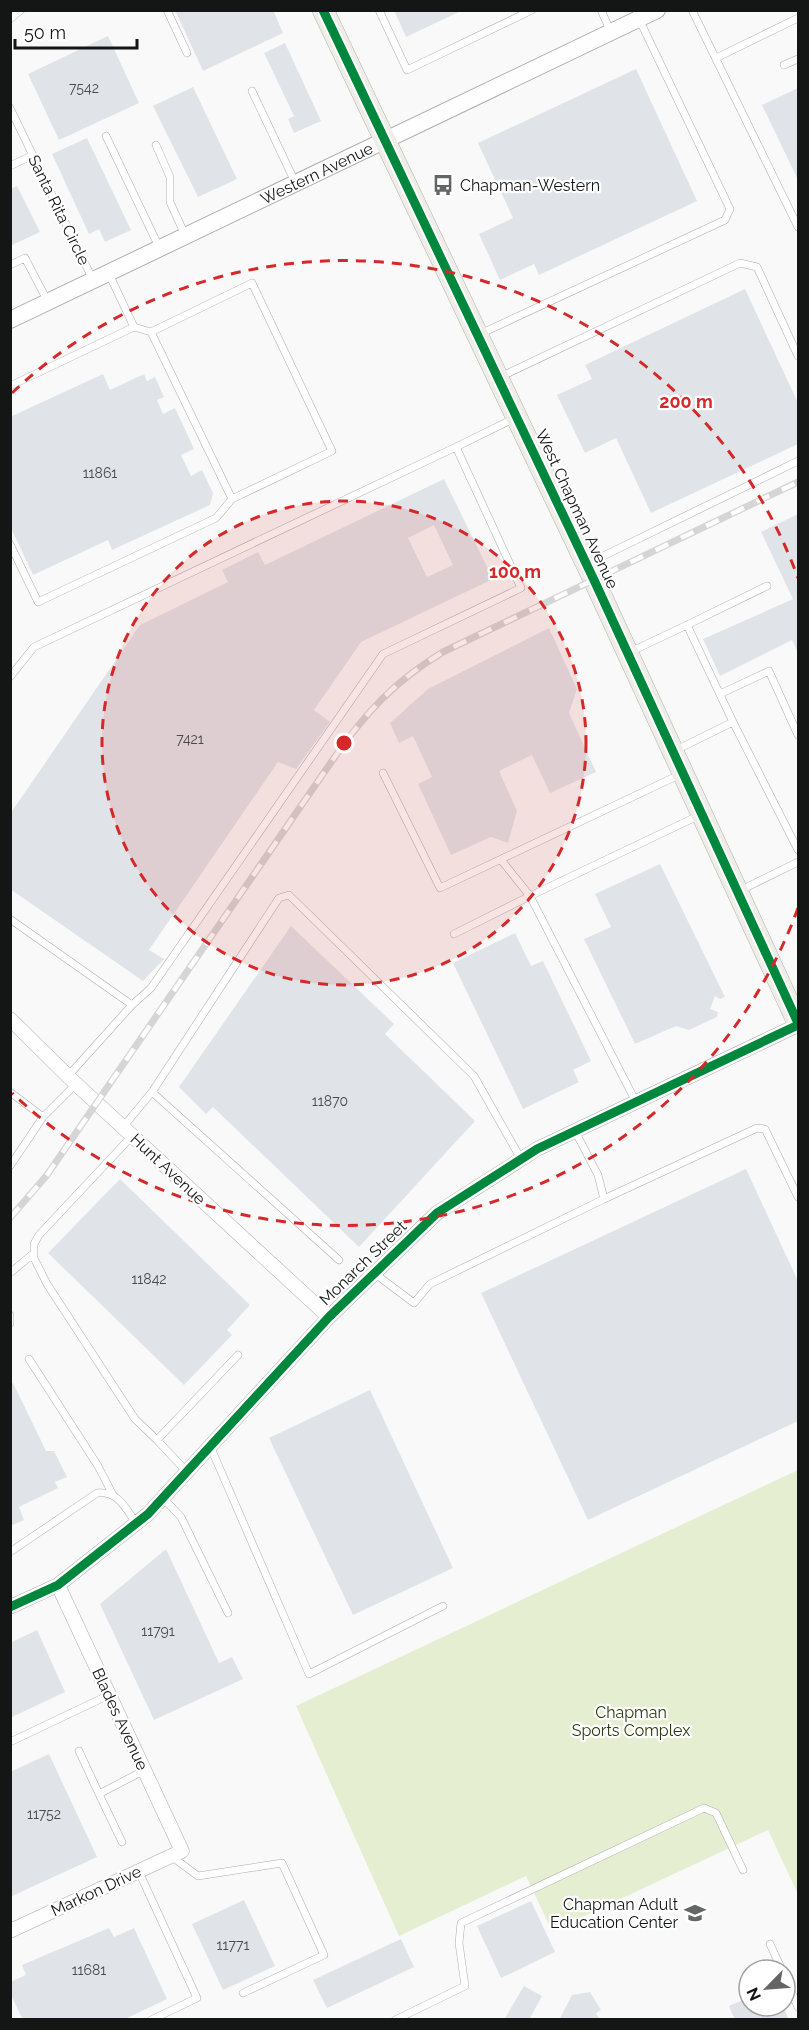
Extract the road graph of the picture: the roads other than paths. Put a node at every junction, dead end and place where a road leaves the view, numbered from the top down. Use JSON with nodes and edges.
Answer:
{"nodes":[{"id":1,"x":21,"y":10,"type":"edge"},
{"id":2,"x":167,"y":10,"type":"edge"},
{"id":3,"x":323,"y":10,"type":"edge"},
{"id":4,"x":379,"y":10,"type":"edge"},
{"id":5,"x":532,"y":10,"type":"edge"},
{"id":6,"x":600,"y":10,"type":"edge"},
{"id":7,"x":657,"y":10,"type":"edge"},
{"id":8,"x":692,"y":10,"type":"edge"},
{"id":9,"x":798,"y":18,"type":"edge"},
{"id":10,"x":10,"y":20,"type":"edge"},
{"id":11,"x":632,"y":20,"type":"junction"},
{"id":12,"x":611,"y":32,"type":"junction"},
{"id":13,"x":187,"y":53,"type":"dead end"},
{"id":14,"x":716,"y":58,"type":"junction"},
{"id":15,"x":798,"y":58,"type":"edge"},
{"id":16,"x":784,"y":65,"type":"dead end"},
{"id":17,"x":252,"y":91,"type":"dead end"},
{"id":18,"x":10,"y":108,"type":"edge"},
{"id":19,"x":106,"y":136,"type":"dead end"},
{"id":20,"x":385,"y":140,"type":"junction"},
{"id":21,"x":156,"y":145,"type":"dead end"},
{"id":22,"x":33,"y":155,"type":"junction"},
{"id":23,"x":10,"y":166,"type":"edge"},
{"id":24,"x":295,"y":182,"type":"junction"},
{"id":25,"x":798,"y":227,"type":"edge"},
{"id":26,"x":185,"y":235,"type":"junction"},
{"id":27,"x":159,"y":247,"type":"junction"},
{"id":28,"x":10,"y":265,"type":"edge"},
{"id":29,"x":100,"y":276,"type":"junction"},
{"id":30,"x":48,"y":302,"type":"junction"},
{"id":31,"x":10,"y":320,"type":"edge"},
{"id":32,"x":134,"y":327,"type":"junction"},
{"id":33,"x":151,"y":332,"type":"junction"},
{"id":34,"x":478,"y":335,"type":"junction"},
{"id":35,"x":798,"y":356,"type":"edge"},
{"id":36,"x":498,"y":378,"type":"junction"},
{"id":37,"x":10,"y":387,"type":"edge"},
{"id":38,"x":517,"y":417,"type":"junction"},
{"id":39,"x":456,"y":447,"type":"junction"},
{"id":40,"x":798,"y":461,"type":"edge"},
{"id":41,"x":232,"y":499,"type":"junction"},
{"id":42,"x":10,"y":544,"type":"edge"},
{"id":43,"x":586,"y":565,"type":"junction"},
{"id":44,"x":767,"y":586,"type":"dead end"},
{"id":45,"x":687,"y":626,"type":"junction"},
{"id":46,"x":627,"y":653,"type":"junction"},
{"id":47,"x":10,"y":677,"type":"edge"},
{"id":48,"x":720,"y":694,"type":"junction"},
{"id":49,"x":732,"y":722,"type":"junction"},
{"id":50,"x":798,"y":735,"type":"edge"},
{"id":51,"x":673,"y":752,"type":"junction"},
{"id":52,"x":383,"y":773,"type":"dead end"},
{"id":53,"x":683,"y":773,"type":"junction"},
{"id":54,"x":702,"y":814,"type":"junction"},
{"id":55,"x":798,"y":850,"type":"edge"},
{"id":56,"x":502,"y":861,"type":"junction"},
{"id":57,"x":798,"y":862,"type":"edge"},
{"id":58,"x":738,"y":891,"type":"junction"},
{"id":59,"x":530,"y":896,"type":"junction"},
{"id":60,"x":10,"y":919,"type":"edge"},
{"id":61,"x":454,"y":934,"type":"dead end"},
{"id":62,"x":132,"y":1005,"type":"junction"},
{"id":63,"x":10,"y":1018,"type":"edge"},
{"id":64,"x":798,"y":1024,"type":"edge"},
{"id":65,"x":72,"y":1080,"type":"junction"},
{"id":66,"x":10,"y":1092,"type":"edge"},
{"id":67,"x":152,"y":1092,"type":"junction"},
{"id":68,"x":636,"y":1102,"type":"junction"},
{"id":69,"x":43,"y":1117,"type":"junction"},
{"id":70,"x":127,"y":1131,"type":"junction"},
{"id":71,"x":575,"y":1131,"type":"junction"},
{"id":72,"x":521,"y":1159,"type":"junction"},
{"id":73,"x":10,"y":1166,"type":"edge"},
{"id":74,"x":798,"y":1197,"type":"edge"},
{"id":75,"x":604,"y":1199,"type":"junction"},
{"id":76,"x":34,"y":1252,"type":"junction"},
{"id":77,"x":339,"y":1260,"type":"dead end"},
{"id":78,"x":10,"y":1273,"type":"edge"},
{"id":79,"x":374,"y":1273,"type":"junction"},
{"id":80,"x":10,"y":1315,"type":"edge"},
{"id":81,"x":329,"y":1317,"type":"junction"},
{"id":82,"x":10,"y":1323,"type":"edge"},
{"id":83,"x":237,"y":1355,"type":"dead end"},
{"id":84,"x":29,"y":1359,"type":"dead end"},
{"id":85,"x":157,"y":1440,"type":"junction"},
{"id":86,"x":210,"y":1446,"type":"junction"},
{"id":87,"x":187,"y":1472,"type":"junction"},
{"id":88,"x":113,"y":1495,"type":"junction"},
{"id":89,"x":163,"y":1498,"type":"junction"},
{"id":90,"x":136,"y":1523,"type":"junction"},
{"id":91,"x":10,"y":1552,"type":"edge"},
{"id":92,"x":58,"y":1585,"type":"junction"},
{"id":93,"x":11,"y":1606,"type":"edge"},
{"id":94,"x":443,"y":1606,"type":"dead end"},
{"id":95,"x":228,"y":1613,"type":"dead end"},
{"id":96,"x":109,"y":1695,"type":"junction"},
{"id":97,"x":10,"y":1742,"type":"edge"},
{"id":98,"x":79,"y":1751,"type":"dead end"},
{"id":99,"x":143,"y":1771,"type":"junction"},
{"id":100,"x":99,"y":1794,"type":"junction"},
{"id":101,"x":122,"y":1842,"type":"dead end"},
{"id":102,"x":177,"y":1854,"type":"junction"},
{"id":103,"x":743,"y":1870,"type":"dead end"},
{"id":104,"x":139,"y":1872,"type":"junction"},
{"id":105,"x":10,"y":1931,"type":"edge"},
{"id":106,"x":770,"y":1944,"type":"dead end"},
{"id":107,"x":776,"y":1958,"type":"edge"},
{"id":108,"x":243,"y":1993,"type":"dead end"},
{"id":109,"x":151,"y":2019,"type":"edge"},
{"id":110,"x":395,"y":2019,"type":"edge"}],
"edges":[{"from":1,"to":10,"type":"lane"},
{"from":2,"to":13,"type":"lane"},
{"from":3,"to":20,"type":"main road","name":"West Chapman Avenue"},
{"from":4,"to":5,"type":"lane"},
{"from":6,"to":12,"type":"lane"},
{"from":7,"to":11,"type":"street","name":"Western Avenue"},
{"from":8,"to":14,"type":"lane"},
{"from":9,"to":14,"type":"lane"},
{"from":11,"to":12,"type":"street","name":"Western Avenue"},
{"from":11,"to":34,"type":"lane"},
{"from":12,"to":20,"type":"street","name":"Western Avenue"},
{"from":14,"to":25,"type":"lane"},
{"from":15,"to":16,"type":"lane"},
{"from":17,"to":24,"type":"lane"},
{"from":18,"to":22,"type":"lane","name":"Santa Rita Circle"},
{"from":19,"to":27,"type":"lane"},
{"from":20,"to":24,"type":"street","name":"Western Avenue"},
{"from":20,"to":34,"type":"main road","name":"West Chapman Avenue"},
{"from":21,"to":26,"type":"lane"},
{"from":22,"to":23,"type":"lane"},
{"from":22,"to":29,"type":"lane","name":"Santa Rita Circle"},
{"from":24,"to":26,"type":"street","name":"Western Avenue"},
{"from":26,"to":27,"type":"street","name":"Western Avenue"},
{"from":27,"to":29,"type":"street","name":"Western Avenue"},
{"from":28,"to":30,"type":"lane"},
{"from":29,"to":30,"type":"street","name":"Western Avenue"},
{"from":29,"to":32,"type":"lane","name":"Santa Rita Circle"},
{"from":30,"to":31,"type":"street","name":"Western Avenue"},
{"from":32,"to":33,"type":"lane"},
{"from":32,"to":37,"type":"lane"},
{"from":33,"to":41,"type":"lane"},
{"from":33,"to":41,"type":"lane"},
{"from":34,"to":36,"type":"main road","name":"West Chapman Avenue"},
{"from":35,"to":36,"type":"lane"},
{"from":36,"to":38,"type":"main road","name":"West Chapman Avenue"},
{"from":38,"to":39,"type":"lane"},
{"from":38,"to":43,"type":"main road","name":"West Chapman Avenue"},
{"from":39,"to":47,"type":"lane"},
{"from":39,"to":62,"type":"lane"},
{"from":40,"to":43,"type":"lane"},
{"from":41,"to":42,"type":"lane"},
{"from":43,"to":46,"type":"main road","name":"West Chapman Avenue"},
{"from":44,"to":45,"type":"lane"},
{"from":45,"to":46,"type":"lane"},
{"from":45,"to":48,"type":"lane"},
{"from":46,"to":51,"type":"main road","name":"West Chapman Avenue"},
{"from":48,"to":49,"type":"lane"},
{"from":48,"to":50,"type":"lane"},
{"from":49,"to":51,"type":"lane"},
{"from":49,"to":55,"type":"lane"},
{"from":51,"to":53,"type":"main road","name":"West Chapman Avenue"},
{"from":52,"to":56,"type":"lane"},
{"from":53,"to":54,"type":"main road","name":"West Chapman Avenue"},
{"from":53,"to":56,"type":"lane"},
{"from":54,"to":58,"type":"main road","name":"West Chapman Avenue"},
{"from":54,"to":59,"type":"lane"},
{"from":56,"to":59,"type":"lane"},
{"from":57,"to":58,"type":"lane"},
{"from":58,"to":64,"type":"main road","name":"West Chapman Avenue"},
{"from":59,"to":61,"type":"lane"},
{"from":59,"to":68,"type":"lane"},
{"from":60,"to":62,"type":"lane"},
{"from":62,"to":65,"type":"lane"},
{"from":63,"to":65,"type":"street","name":"Hunt Avenue"},
{"from":64,"to":68,"type":"street","name":"Monarch Street"},
{"from":65,"to":69,"type":"lane"},
{"from":65,"to":70,"type":"street","name":"Hunt Avenue"},
{"from":66,"to":69,"type":"lane"},
{"from":67,"to":70,"type":"lane"},
{"from":67,"to":72,"type":"lane"},
{"from":67,"to":77,"type":"lane"},
{"from":68,"to":71,"type":"street","name":"Monarch Street"},
{"from":69,"to":73,"type":"lane"},
{"from":70,"to":76,"type":"lane"},
{"from":70,"to":81,"type":"street","name":"Hunt Avenue"},
{"from":71,"to":72,"type":"street","name":"Monarch Street"},
{"from":71,"to":75,"type":"lane"},
{"from":72,"to":79,"type":"street","name":"Monarch Street"},
{"from":74,"to":75,"type":"lane"},
{"from":75,"to":79,"type":"lane"},
{"from":76,"to":78,"type":"lane"},
{"from":76,"to":85,"type":"lane"},
{"from":79,"to":81,"type":"street","name":"Monarch Street"},
{"from":80,"to":82,"type":"lane"},
{"from":81,"to":86,"type":"street","name":"Monarch Street"},
{"from":83,"to":85,"type":"lane"},
{"from":84,"to":88,"type":"lane"},
{"from":85,"to":87,"type":"lane"},
{"from":86,"to":87,"type":"street","name":"Monarch Street"},
{"from":86,"to":94,"type":"lane"},
{"from":87,"to":89,"type":"street","name":"Monarch Street"},
{"from":88,"to":90,"type":"lane"},
{"from":88,"to":91,"type":"lane"},
{"from":89,"to":90,"type":"street","name":"Monarch Street"},
{"from":89,"to":95,"type":"lane"},
{"from":90,"to":92,"type":"street","name":"Monarch Street"},
{"from":92,"to":93,"type":"street","name":"Monarch Street"},
{"from":92,"to":96,"type":"street","name":"Blades Avenue"},
{"from":96,"to":97,"type":"lane"},
{"from":96,"to":99,"type":"street","name":"Blades Avenue"},
{"from":98,"to":100,"type":"lane"},
{"from":99,"to":100,"type":"lane"},
{"from":99,"to":102,"type":"street","name":"Blades Avenue"},
{"from":100,"to":101,"type":"lane"},
{"from":102,"to":104,"type":"street","name":"Markon Drive"},
{"from":102,"to":108,"type":"lane"},
{"from":103,"to":110,"type":"lane"},
{"from":104,"to":105,"type":"street","name":"Markon Drive"},
{"from":104,"to":109,"type":"lane"},
{"from":106,"to":107,"type":"lane"}]}
